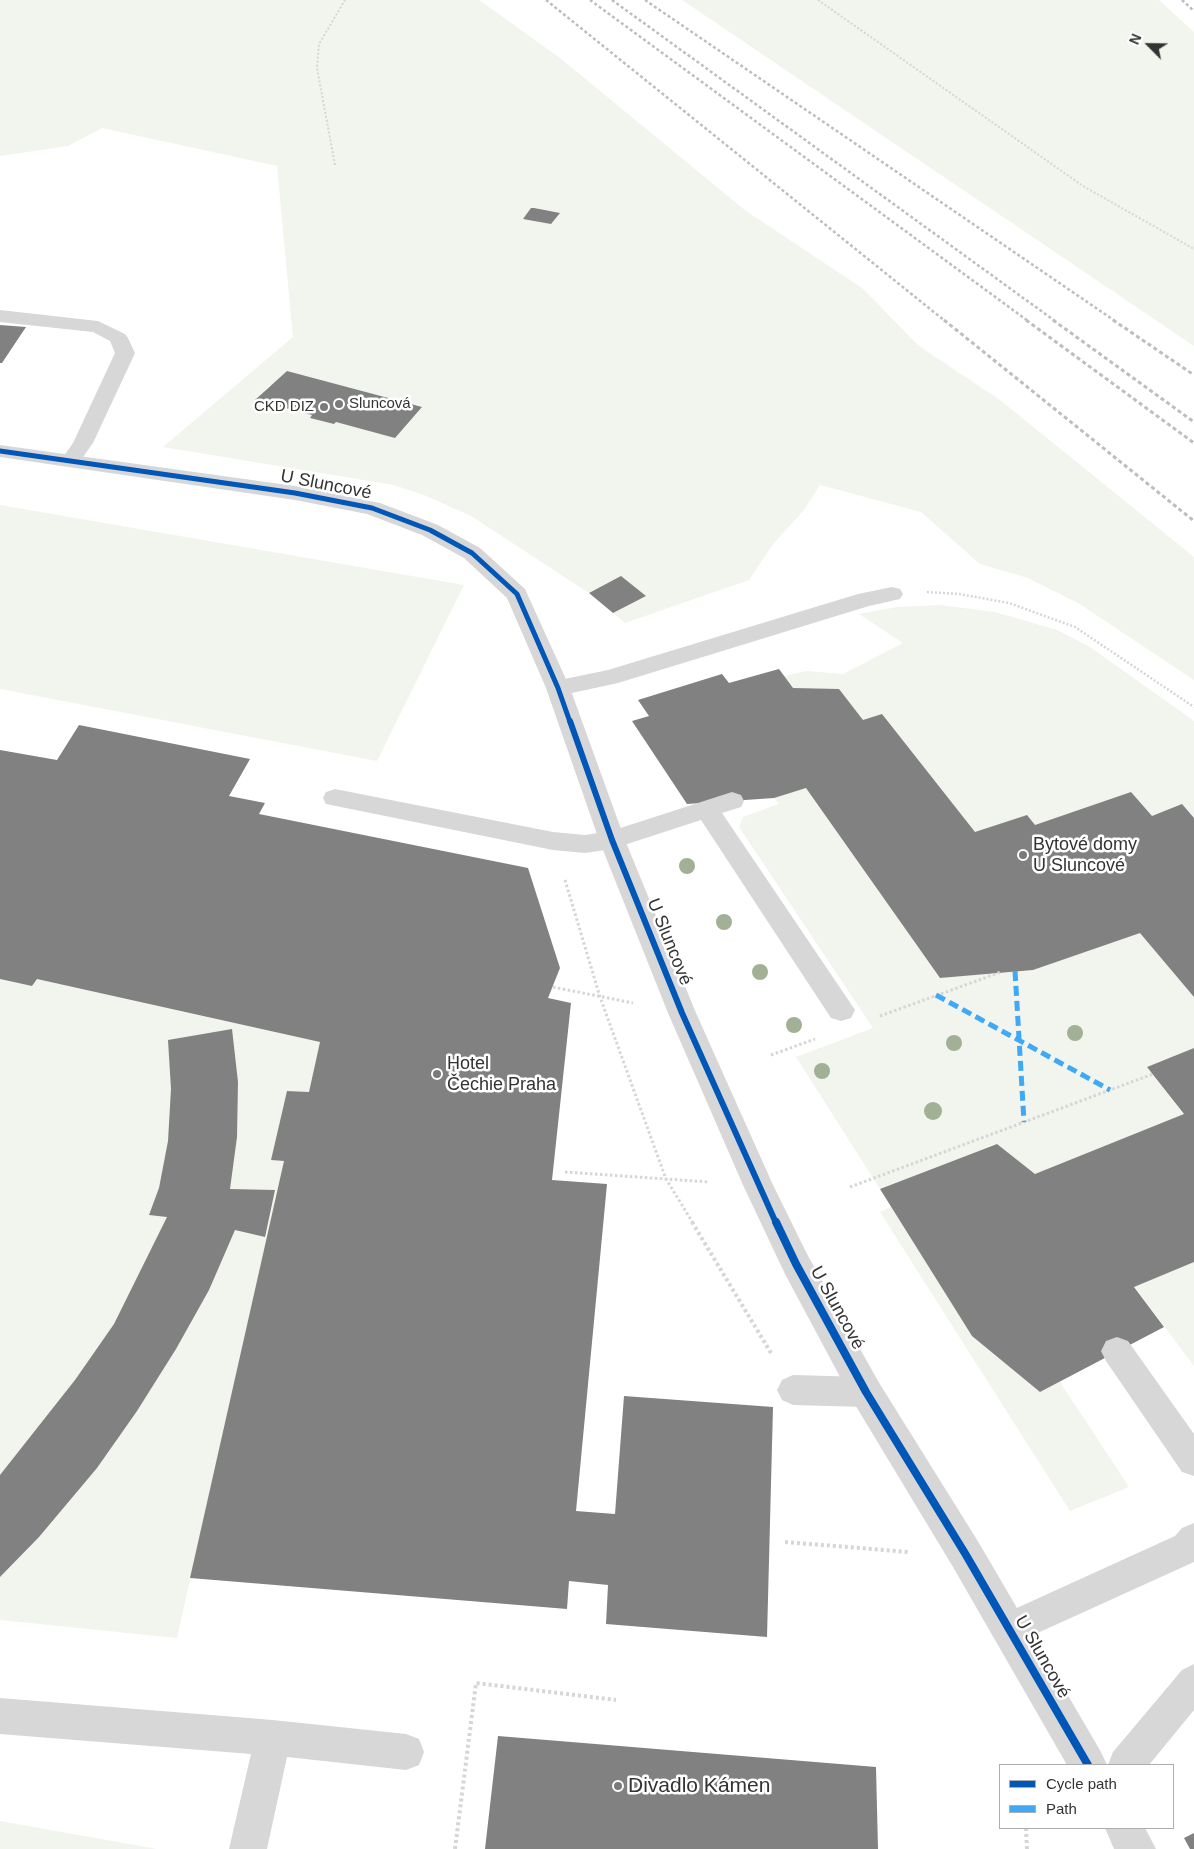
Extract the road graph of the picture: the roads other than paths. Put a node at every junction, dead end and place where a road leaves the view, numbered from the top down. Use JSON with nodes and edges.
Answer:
{"nodes":[{"id":1,"x":0,"y":316,"type":"edge"},
{"id":2,"x":0,"y":451,"type":"edge"},
{"id":3,"x":71,"y":460,"type":"junction"},
{"id":4,"x":892,"y":594,"type":"road end"},
{"id":5,"x":558,"y":688,"type":"junction"},
{"id":6,"x":335,"y":798,"type":"dead end"},
{"id":7,"x":732,"y":801,"type":"dead end"},
{"id":8,"x":706,"y":809,"type":"junction"},
{"id":9,"x":612,"y":840,"type":"junction"},
{"id":10,"x":841,"y":1010,"type":"dead end"},
{"id":11,"x":1117,"y":1351,"type":"dead end"},
{"id":12,"x":793,"y":1390,"type":"road end"},
{"id":13,"x":866,"y":1392,"type":"junction"},
{"id":14,"x":1194,"y":1461,"type":"edge"},
{"id":15,"x":1194,"y":1539,"type":"edge"},
{"id":16,"x":1009,"y":1628,"type":"junction"},
{"id":17,"x":1194,"y":1682,"type":"edge"},
{"id":18,"x":0,"y":1716,"type":"edge"},
{"id":19,"x":272,"y":1738,"type":"junction"},
{"id":20,"x":406,"y":1752,"type":"dead end"},
{"id":21,"x":1087,"y":1764,"type":"edge"},
{"id":22,"x":1127,"y":1764,"type":"edge"},
{"id":23,"x":1125,"y":1829,"type":"edge"},
{"id":24,"x":248,"y":1849,"type":"edge"},
{"id":25,"x":1136,"y":1849,"type":"edge"}],
"edges":[{"from":1,"to":3,"type":"lane"},
{"from":2,"to":3,"type":"street","name":"U Sluncové"},
{"from":3,"to":5,"type":"street","name":"U Sluncové"},
{"from":4,"to":5,"type":"lane"},
{"from":5,"to":9,"type":"street","name":"U Sluncové"},
{"from":6,"to":9,"type":"lane"},
{"from":7,"to":8,"type":"lane"},
{"from":8,"to":9,"type":"lane"},
{"from":8,"to":10,"type":"lane"},
{"from":9,"to":13,"type":"street","name":"U Sluncové"},
{"from":11,"to":14,"type":"lane"},
{"from":12,"to":13,"type":"lane"},
{"from":13,"to":16,"type":"street","name":"U Sluncové"},
{"from":15,"to":16,"type":"lane"},
{"from":16,"to":21,"type":"street","name":"U Sluncové"},
{"from":17,"to":22,"type":"lane"},
{"from":18,"to":19,"type":"lane"},
{"from":19,"to":20,"type":"lane"},
{"from":19,"to":24,"type":"lane"},
{"from":23,"to":25,"type":"street"}]}
